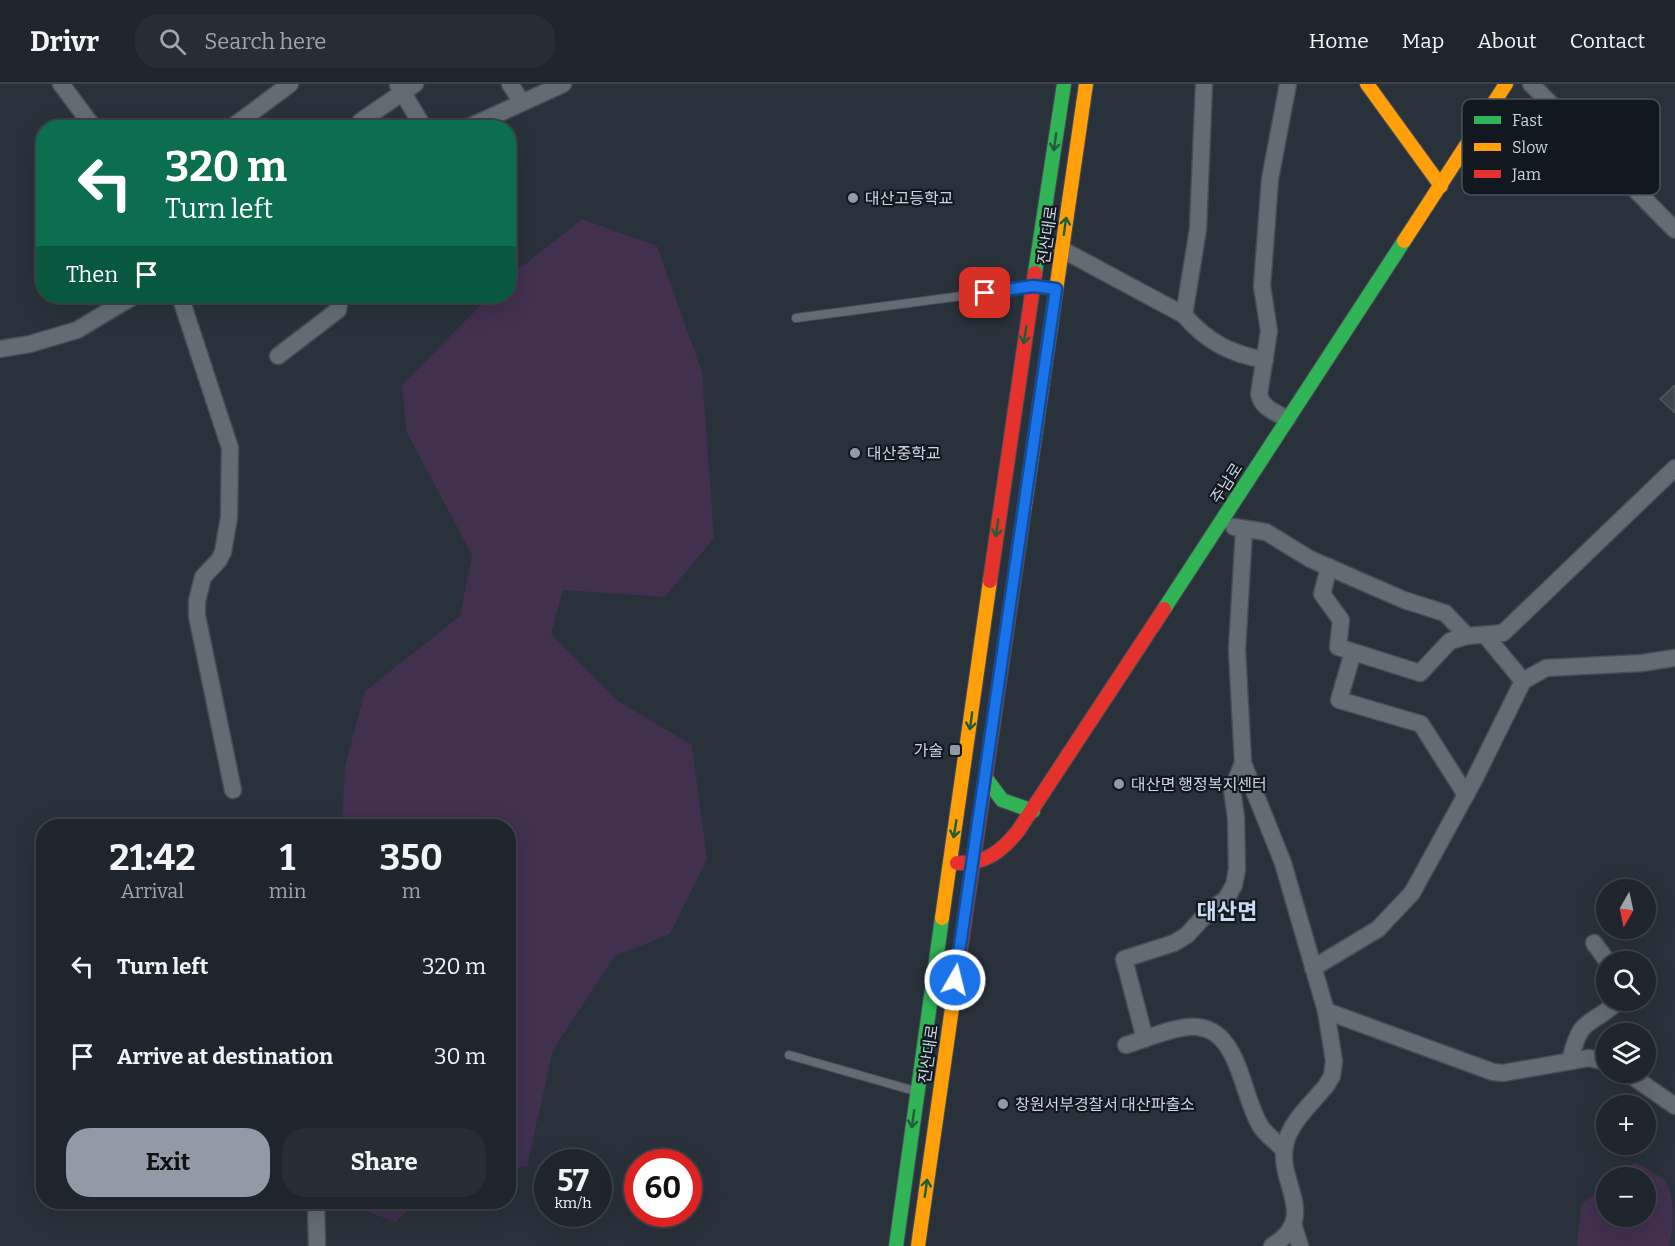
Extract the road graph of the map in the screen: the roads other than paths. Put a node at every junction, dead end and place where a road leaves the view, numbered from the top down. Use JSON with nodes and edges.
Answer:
{"nodes":[{"id":1,"x":61,"y":84,"type":"edge"},
{"id":2,"x":290,"y":84,"type":"edge"},
{"id":3,"x":510,"y":84,"type":"edge"},
{"id":4,"x":563,"y":84,"type":"edge"},
{"id":5,"x":1064,"y":84,"type":"edge"},
{"id":6,"x":1086,"y":84,"type":"edge"},
{"id":7,"x":1204,"y":84,"type":"edge"},
{"id":8,"x":1288,"y":84,"type":"edge"},
{"id":9,"x":1367,"y":84,"type":"edge"},
{"id":10,"x":1506,"y":84,"type":"edge"},
{"id":11,"x":1531,"y":84,"type":"edge"},
{"id":12,"x":405,"y":87,"type":"edge"},
{"id":13,"x":1496,"y":99,"type":"edge"},
{"id":14,"x":1546,"y":99,"type":"edge"},
{"id":15,"x":520,"y":101,"type":"junction"},
{"id":16,"x":88,"y":120,"type":"edge"},
{"id":17,"x":242,"y":120,"type":"edge"},
{"id":18,"x":363,"y":120,"type":"edge"},
{"id":19,"x":420,"y":120,"type":"edge"},
{"id":20,"x":482,"y":120,"type":"edge"},
{"id":21,"x":1462,"y":153,"type":"edge"},
{"id":22,"x":1441,"y":186,"type":"junction"},
{"id":23,"x":1640,"y":195,"type":"edge"},
{"id":24,"x":1675,"y":230,"type":"edge"},
{"id":25,"x":1062,"y":249,"type":"junction"},
{"id":26,"x":1033,"y":286,"type":"junction"},
{"id":27,"x":1056,"y":289,"type":"junction"},
{"id":28,"x":122,"y":303,"type":"edge"},
{"id":29,"x":182,"y":303,"type":"edge"},
{"id":30,"x":339,"y":303,"type":"edge"},
{"id":31,"x":1184,"y":315,"type":"junction"},
{"id":32,"x":796,"y":318,"type":"dead end"},
{"id":33,"x":0,"y":349,"type":"edge"},
{"id":34,"x":278,"y":356,"type":"dead end"},
{"id":35,"x":1265,"y":360,"type":"junction"},
{"id":36,"x":1287,"y":418,"type":"junction"},
{"id":37,"x":1675,"y":468,"type":"edge"},
{"id":38,"x":1220,"y":524,"type":"junction"},
{"id":39,"x":1244,"y":529,"type":"junction"},
{"id":40,"x":1329,"y":567,"type":"junction"},
{"id":41,"x":1485,"y":635,"type":"junction"},
{"id":42,"x":1467,"y":636,"type":"junction"},
{"id":43,"x":1353,"y":652,"type":"junction"},
{"id":44,"x":1675,"y":658,"type":"edge"},
{"id":45,"x":1523,"y":681,"type":"junction"},
{"id":46,"x":1244,"y":763,"type":"junction"},
{"id":47,"x":985,"y":777,"type":"junction"},
{"id":48,"x":233,"y":790,"type":"dead end"},
{"id":49,"x":1466,"y":795,"type":"junction"},
{"id":50,"x":1034,"y":811,"type":"junction"},
{"id":51,"x":950,"y":862,"type":"junction"},
{"id":52,"x":971,"y":865,"type":"junction"},
{"id":53,"x":1594,"y":943,"type":"dead end"},
{"id":54,"x":1600,"y":951,"type":"edge"},
{"id":55,"x":1313,"y":968,"type":"junction"},
{"id":56,"x":1326,"y":1011,"type":"junction"},
{"id":57,"x":1604,"y":1011,"type":"edge"},
{"id":58,"x":1145,"y":1039,"type":"junction"},
{"id":59,"x":1126,"y":1045,"type":"dead end"},
{"id":60,"x":789,"y":1055,"type":"dead end"},
{"id":61,"x":1596,"y":1060,"type":"edge"},
{"id":62,"x":1570,"y":1061,"type":"junction"},
{"id":63,"x":1642,"y":1083,"type":"edge"},
{"id":64,"x":917,"y":1091,"type":"junction"},
{"id":65,"x":939,"y":1095,"type":"junction"},
{"id":66,"x":1675,"y":1106,"type":"edge"},
{"id":67,"x":1284,"y":1150,"type":"junction"},
{"id":68,"x":316,"y":1209,"type":"edge"},
{"id":69,"x":1293,"y":1224,"type":"junction"},
{"id":70,"x":317,"y":1246,"type":"edge"},
{"id":71,"x":896,"y":1246,"type":"edge"},
{"id":72,"x":918,"y":1246,"type":"edge"},
{"id":73,"x":1272,"y":1246,"type":"edge"},
{"id":74,"x":1299,"y":1246,"type":"edge"}],
"edges":[{"from":1,"to":16,"type":"street"},
{"from":2,"to":17,"type":"street"},
{"from":3,"to":15,"type":"street"},
{"from":4,"to":15,"type":"street"},
{"from":5,"to":26,"type":"main road","name":"진산대로","one_way":true},
{"from":25,"to":6,"type":"main road","name":"진산대로","one_way":true},
{"from":7,"to":31,"type":"street"},
{"from":8,"to":35,"type":"street"},
{"from":9,"to":22,"type":"main road"},
{"from":10,"to":13,"type":"main road","name":"주남로"},
{"from":11,"to":14,"type":"street"},
{"from":12,"to":18,"type":"street"},
{"from":12,"to":19,"type":"street"},
{"from":15,"to":20,"type":"street"},
{"from":21,"to":22,"type":"main road","name":"주남로"},
{"from":22,"to":36,"type":"main road","name":"주남로"},
{"from":23,"to":24,"type":"street"},
{"from":25,"to":27,"type":"main road","name":"진산대로"},
{"from":25,"to":31,"type":"street"},
{"from":26,"to":27,"type":"lane"},
{"from":26,"to":32,"type":"lane"},
{"from":26,"to":51,"type":"main road","name":"진산대로","one_way":true},
{"from":27,"to":47,"type":"main road","name":"진산대로"},
{"from":28,"to":33,"type":"street"},
{"from":29,"to":48,"type":"street"},
{"from":30,"to":34,"type":"street"},
{"from":31,"to":35,"type":"street"},
{"from":35,"to":36,"type":"street"},
{"from":36,"to":38,"type":"main road","name":"주남로"},
{"from":37,"to":41,"type":"street"},
{"from":38,"to":39,"type":"street"},
{"from":38,"to":50,"type":"main road","name":"주남로"},
{"from":39,"to":40,"type":"street"},
{"from":39,"to":46,"type":"street"},
{"from":40,"to":42,"type":"street"},
{"from":40,"to":43,"type":"street"},
{"from":41,"to":42,"type":"street"},
{"from":41,"to":45,"type":"street"},
{"from":42,"to":43,"type":"street"},
{"from":43,"to":49,"type":"street"},
{"from":44,"to":45,"type":"street"},
{"from":45,"to":49,"type":"street"},
{"from":46,"to":55,"type":"street"},
{"from":46,"to":58,"type":"street"},
{"from":47,"to":50,"type":"main road"},
{"from":47,"to":52,"type":"main road","name":"진산대로"},
{"from":49,"to":55,"type":"street"},
{"from":50,"to":52,"type":"main road","name":"주남로"},
{"from":51,"to":52,"type":"main road"},
{"from":51,"to":64,"type":"main road","name":"진산대로"},
{"from":52,"to":65,"type":"main road","name":"진산대로"},
{"from":53,"to":54,"type":"street"},
{"from":55,"to":56,"type":"street"},
{"from":56,"to":62,"type":"street"},
{"from":56,"to":67,"type":"street"},
{"from":57,"to":62,"type":"street"},
{"from":58,"to":59,"type":"street"},
{"from":58,"to":67,"type":"street"},
{"from":60,"to":64,"type":"lane"},
{"from":61,"to":62,"type":"street"},
{"from":63,"to":66,"type":"street"},
{"from":64,"to":65,"type":"lane"},
{"from":64,"to":71,"type":"main road","name":"진산대로","one_way":true},
{"from":72,"to":65,"type":"main road","name":"진산대로","one_way":true},
{"from":67,"to":69,"type":"street"},
{"from":68,"to":70,"type":"street"},
{"from":69,"to":73,"type":"street"},
{"from":69,"to":74,"type":"street"}]}
